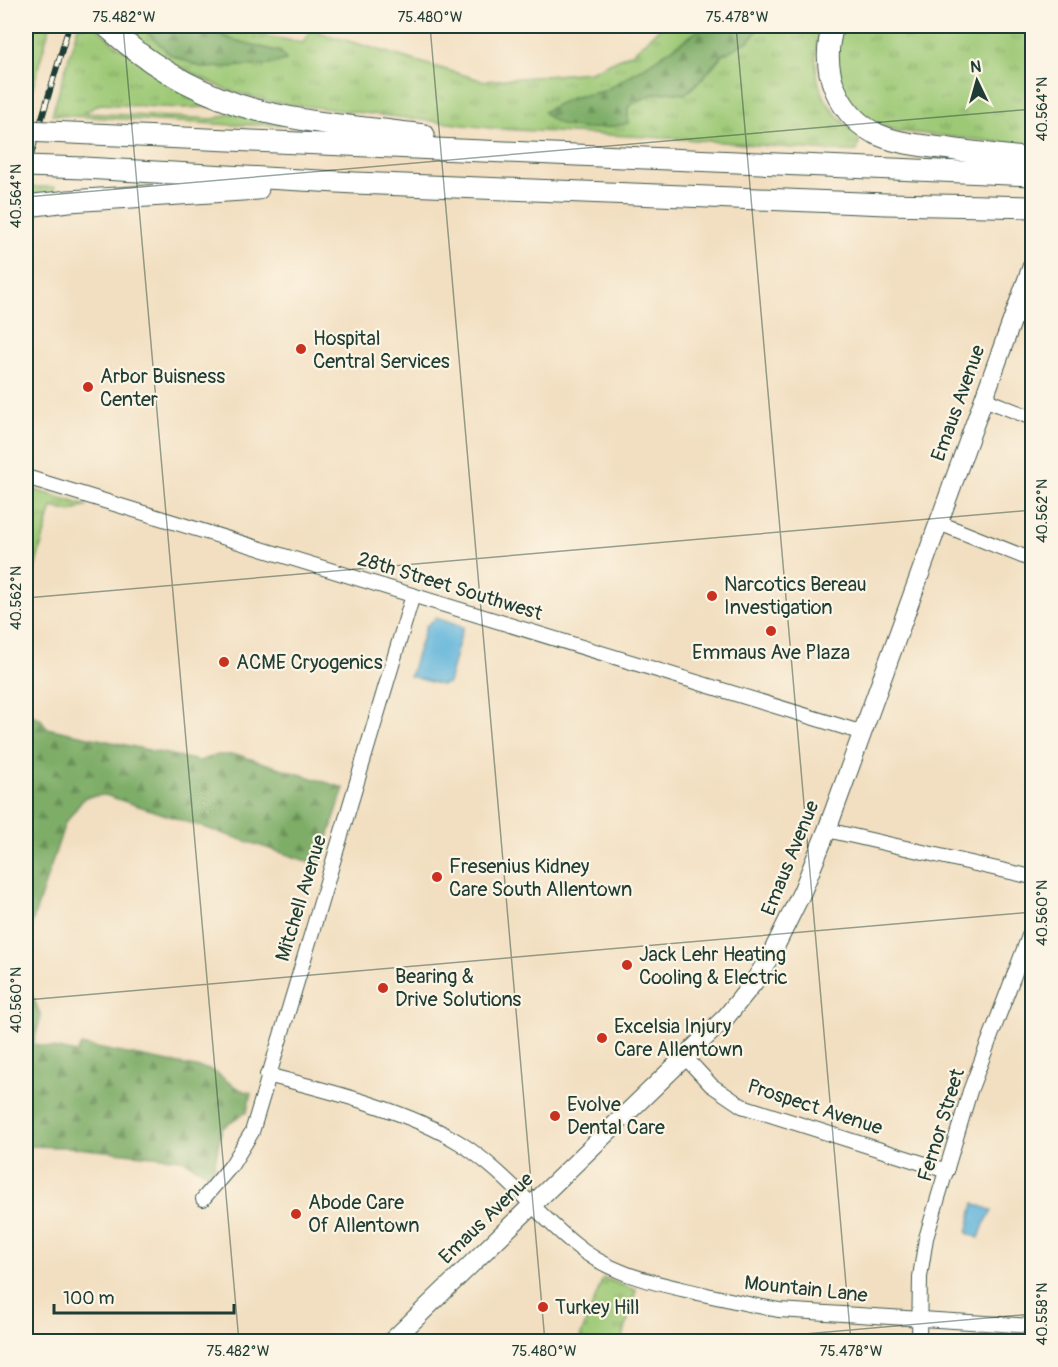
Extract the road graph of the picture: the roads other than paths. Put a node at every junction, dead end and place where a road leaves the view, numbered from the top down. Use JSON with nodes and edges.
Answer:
{"nodes":[{"id":1,"x":106,"y":26,"type":"edge"},
{"id":2,"x":833,"y":26,"type":"edge"},
{"id":3,"x":26,"y":131,"type":"edge"},
{"id":4,"x":552,"y":153,"type":"junction"},
{"id":5,"x":26,"y":166,"type":"edge"},
{"id":6,"x":1030,"y":170,"type":"edge"},
{"id":7,"x":355,"y":183,"type":"junction"},
{"id":8,"x":26,"y":206,"type":"edge"},
{"id":9,"x":1023,"y":207,"type":"edge"},
{"id":10,"x":1032,"y":266,"type":"edge"},
{"id":11,"x":984,"y":399,"type":"junction"},
{"id":12,"x":1032,"y":418,"type":"edge"},
{"id":13,"x":26,"y":477,"type":"edge"},
{"id":14,"x":939,"y":523,"type":"junction"},
{"id":15,"x":1032,"y":560,"type":"edge"},
{"id":16,"x":413,"y":596,"type":"junction"},
{"id":17,"x":862,"y":733,"type":"junction"},
{"id":18,"x":827,"y":830,"type":"junction"},
{"id":19,"x":1032,"y":877,"type":"edge"},
{"id":20,"x":1032,"y":928,"type":"edge"},
{"id":21,"x":685,"y":1057,"type":"junction"},
{"id":22,"x":267,"y":1075,"type":"junction"},
{"id":23,"x":947,"y":1171,"type":"junction"},
{"id":24,"x":203,"y":1198,"type":"dead end"},
{"id":25,"x":532,"y":1204,"type":"junction"},
{"id":26,"x":918,"y":1318,"type":"junction"},
{"id":27,"x":1032,"y":1326,"type":"edge"},
{"id":28,"x":391,"y":1341,"type":"edge"},
{"id":29,"x":919,"y":1341,"type":"edge"}],
"edges":[{"from":1,"to":4,"type":"highway"},
{"from":2,"to":6,"type":"highway"},
{"from":3,"to":4,"type":"highway","bridge":true},
{"from":4,"to":6,"type":"highway"},
{"from":5,"to":7,"type":"highway","bridge":true},
{"from":7,"to":8,"type":"highway"},
{"from":7,"to":9,"type":"highway"},
{"from":10,"to":11,"type":"main road","name":"Emaus Avenue"},
{"from":11,"to":12,"type":"street"},
{"from":11,"to":14,"type":"main road","name":"Emaus Avenue"},
{"from":13,"to":16,"type":"street","name":"28th Street Southwest"},
{"from":14,"to":15,"type":"street"},
{"from":14,"to":17,"type":"main road","name":"Emaus Avenue"},
{"from":16,"to":17,"type":"street","name":"28th Street Southwest"},
{"from":16,"to":22,"type":"street","name":"Mitchell Avenue"},
{"from":17,"to":18,"type":"main road","name":"Emaus Avenue"},
{"from":18,"to":19,"type":"street"},
{"from":18,"to":21,"type":"main road","name":"Emaus Avenue"},
{"from":20,"to":23,"type":"street","name":"Fernor Street"},
{"from":21,"to":23,"type":"street","name":"Prospect Avenue"},
{"from":21,"to":25,"type":"main road","name":"Emaus Avenue"},
{"from":22,"to":24,"type":"street","name":"Mitchell Avenue"},
{"from":22,"to":25,"type":"street","name":"Mountain Lane"},
{"from":23,"to":26,"type":"street","name":"Fernor Street"},
{"from":25,"to":26,"type":"street","name":"Mountain Lane"},
{"from":25,"to":28,"type":"main road","name":"Emaus Avenue"},
{"from":26,"to":27,"type":"street","name":"Mountain Lane"},
{"from":26,"to":29,"type":"street","name":"Fernor Street"}]}
